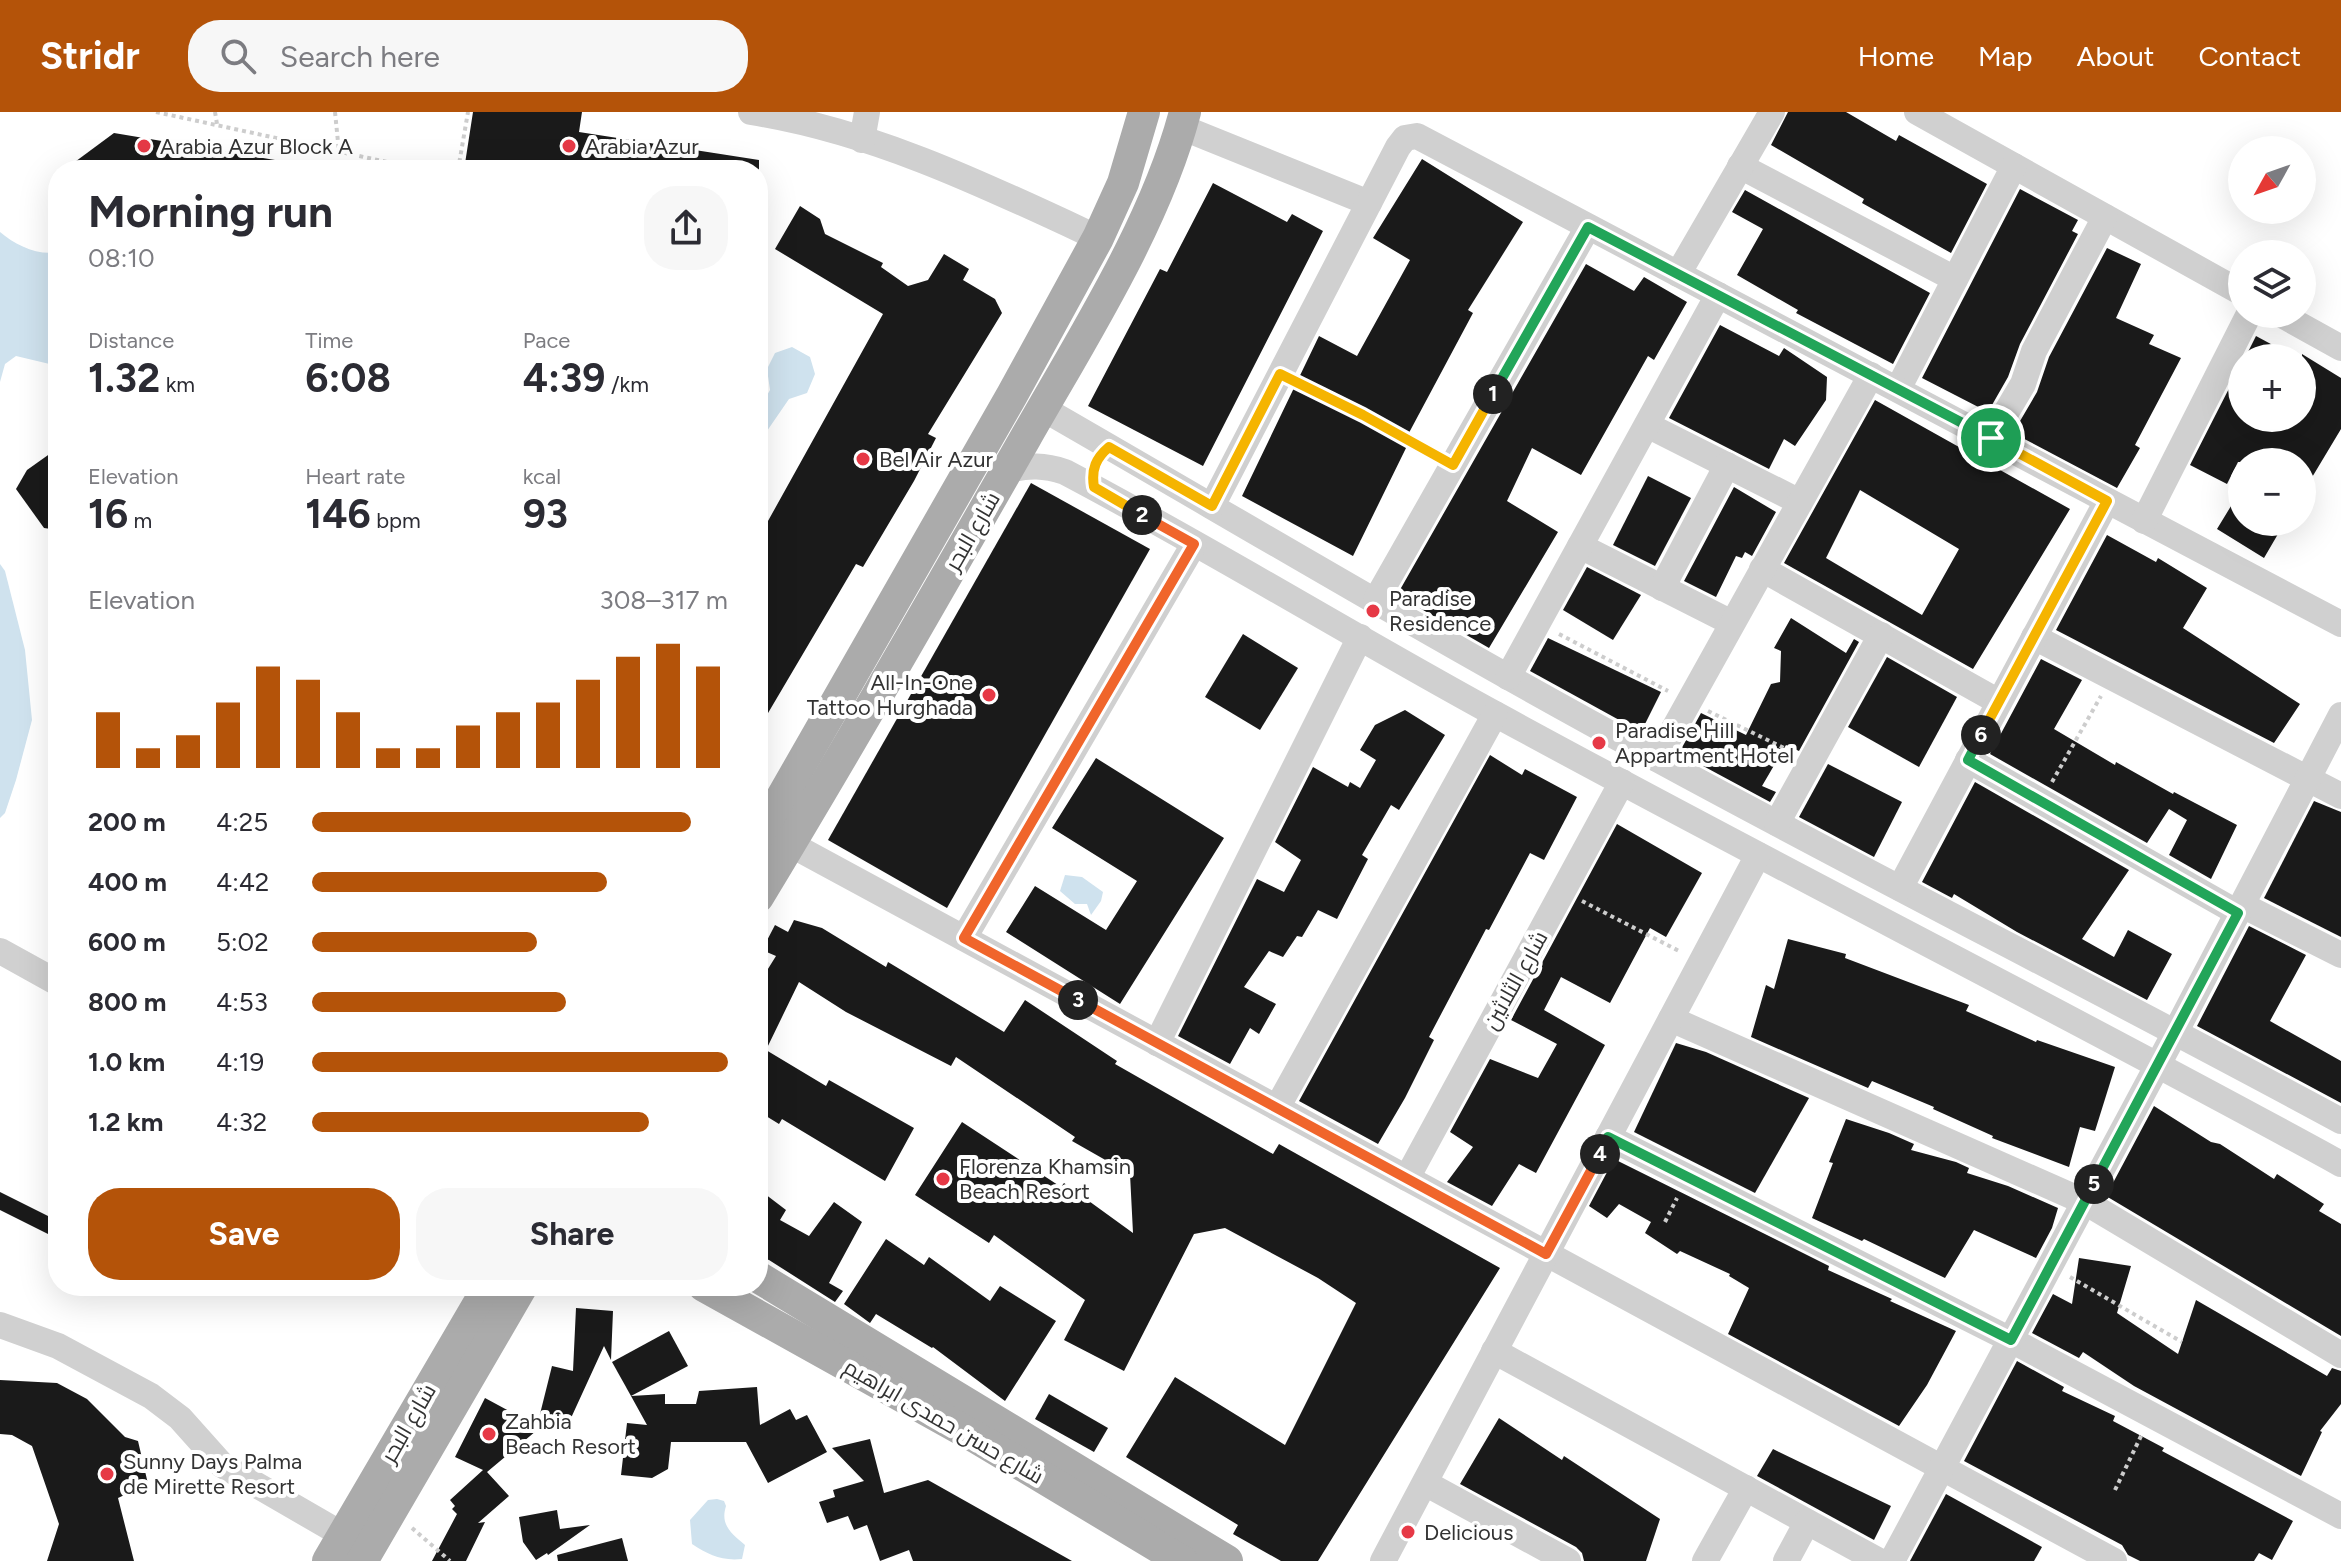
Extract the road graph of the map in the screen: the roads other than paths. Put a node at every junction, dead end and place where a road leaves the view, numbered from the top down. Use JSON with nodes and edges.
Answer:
{"nodes":[{"id":1,"x":751,"y":112,"type":"edge"},
{"id":2,"x":867,"y":112,"type":"edge"},
{"id":3,"x":1144,"y":112,"type":"edge"},
{"id":4,"x":1772,"y":112,"type":"edge"},
{"id":5,"x":1917,"y":112,"type":"edge"},
{"id":6,"x":800,"y":116,"type":"edge"},
{"id":7,"x":1183,"y":119,"type":"edge"},
{"id":8,"x":862,"y":140,"type":"junction"},
{"id":9,"x":1740,"y":166,"type":"junction"},
{"id":10,"x":2014,"y":166,"type":"junction"},
{"id":11,"x":1369,"y":203,"type":"junction"},
{"id":12,"x":2105,"y":217,"type":"junction"},
{"id":13,"x":1588,"y":227,"type":"junction"},
{"id":14,"x":1098,"y":238,"type":"junction"},
{"id":15,"x":1678,"y":274,"type":"junction"},
{"id":16,"x":1955,"y":279,"type":"junction"},
{"id":17,"x":2228,"y":285,"type":"edge"},
{"id":18,"x":1718,"y":295,"type":"junction"},
{"id":19,"x":2242,"y":328,"type":"edge"},
{"id":20,"x":2305,"y":328,"type":"edge"},
{"id":21,"x":2341,"y":348,"type":"edge"},
{"id":22,"x":1871,"y":375,"type":"junction"},
{"id":23,"x":1898,"y":389,"type":"junction"},
{"id":24,"x":1042,"y":408,"type":"junction"},
{"id":25,"x":1647,"y":425,"type":"junction"},
{"id":26,"x":1991,"y":438,"type":"junction"},
{"id":27,"x":1109,"y":447,"type":"junction"},
{"id":28,"x":1727,"y":465,"type":"junction"},
{"id":29,"x":1007,"y":470,"type":"junction"},
{"id":30,"x":1094,"y":487,"type":"junction"},
{"id":31,"x":2107,"y":501,"type":"junction"},
{"id":32,"x":1800,"y":502,"type":"junction"},
{"id":33,"x":1212,"y":506,"type":"junction"},
{"id":34,"x":2144,"y":521,"type":"junction"},
{"id":35,"x":1194,"y":544,"type":"junction"},
{"id":36,"x":1580,"y":546,"type":"junction"},
{"id":37,"x":1762,"y":569,"type":"junction"},
{"id":38,"x":1662,"y":588,"type":"junction"},
{"id":39,"x":1376,"y":600,"type":"junction"},
{"id":40,"x":1732,"y":623,"type":"junction"},
{"id":41,"x":2341,"y":624,"type":"edge"},
{"id":42,"x":1881,"y":635,"type":"junction"},
{"id":43,"x":1360,"y":637,"type":"junction"},
{"id":44,"x":2034,"y":637,"type":"junction"},
{"id":45,"x":1450,"y":645,"type":"junction"},
{"id":46,"x":1430,"y":677,"type":"junction"},
{"id":47,"x":1508,"y":677,"type":"junction"},
{"id":48,"x":1999,"y":702,"type":"junction"},
{"id":49,"x":1495,"y":714,"type":"junction"},
{"id":50,"x":2341,"y":715,"type":"edge"},
{"id":51,"x":1657,"y":759,"type":"junction"},
{"id":52,"x":1968,"y":760,"type":"junction"},
{"id":53,"x":2308,"y":779,"type":"junction"},
{"id":54,"x":1622,"y":782,"type":"junction"},
{"id":55,"x":2341,"y":796,"type":"edge"},
{"id":56,"x":768,"y":822,"type":"edge"},
{"id":57,"x":1777,"y":823,"type":"junction"},
{"id":58,"x":790,"y":844,"type":"junction"},
{"id":59,"x":1831,"y":851,"type":"junction"},
{"id":60,"x":1758,"y":855,"type":"junction"},
{"id":61,"x":768,"y":880,"type":"edge"},
{"id":62,"x":1811,"y":883,"type":"junction"},
{"id":63,"x":1900,"y":888,"type":"junction"},
{"id":64,"x":2240,"y":909,"type":"junction"},
{"id":65,"x":964,"y":938,"type":"junction"},
{"id":66,"x":0,"y":951,"type":"edge"},
{"id":67,"x":2341,"y":955,"type":"edge"},
{"id":68,"x":48,"y":977,"type":"edge"},
{"id":69,"x":1671,"y":1019,"type":"junction"},
{"id":70,"x":2176,"y":1031,"type":"junction"},
{"id":71,"x":1157,"y":1043,"type":"junction"},
{"id":72,"x":2159,"y":1064,"type":"junction"},
{"id":73,"x":1277,"y":1108,"type":"junction"},
{"id":74,"x":2341,"y":1121,"type":"edge"},
{"id":75,"x":1608,"y":1137,"type":"junction"},
{"id":76,"x":2341,"y":1164,"type":"edge"},
{"id":77,"x":1407,"y":1178,"type":"junction"},
{"id":78,"x":2085,"y":1202,"type":"junction"},
{"id":79,"x":1546,"y":1254,"type":"junction"},
{"id":80,"x":768,"y":1283,"type":"edge"},
{"id":81,"x":483,"y":1296,"type":"edge"},
{"id":82,"x":516,"y":1296,"type":"edge"},
{"id":83,"x":722,"y":1296,"type":"edge"},
{"id":84,"x":0,"y":1325,"type":"edge"},
{"id":85,"x":2011,"y":1340,"type":"junction"},
{"id":86,"x":1494,"y":1351,"type":"junction"},
{"id":87,"x":2341,"y":1355,"type":"edge"},
{"id":88,"x":1942,"y":1468,"type":"junction"},
{"id":89,"x":1425,"y":1483,"type":"junction"},
{"id":90,"x":1746,"y":1488,"type":"junction"},
{"id":91,"x":2341,"y":1516,"type":"edge"},
{"id":92,"x":1807,"y":1522,"type":"junction"},
{"id":93,"x":336,"y":1548,"type":"edge"},
{"id":94,"x":1551,"y":1557,"type":"edge"},
{"id":95,"x":362,"y":1561,"type":"edge"},
{"id":96,"x":1182,"y":1561,"type":"edge"},
{"id":97,"x":1227,"y":1561,"type":"edge"},
{"id":98,"x":1383,"y":1561,"type":"edge"},
{"id":99,"x":1705,"y":1561,"type":"edge"},
{"id":100,"x":1786,"y":1561,"type":"edge"},
{"id":101,"x":1879,"y":1561,"type":"edge"},
{"id":102,"x":1892,"y":1561,"type":"edge"},
{"id":103,"x":2114,"y":1561,"type":"edge"}],
"edges":[{"from":1,"to":6,"type":"street"},
{"from":2,"to":8,"type":"street"},
{"from":3,"to":14,"type":"main road","name":"شارع البحر"},
{"from":4,"to":9,"type":"street"},
{"from":5,"to":10,"type":"street"},
{"from":6,"to":8,"type":"street"},
{"from":7,"to":11,"type":"street"},
{"from":7,"to":24,"type":"main road","name":"شارع البحر"},
{"from":8,"to":14,"type":"street"},
{"from":9,"to":15,"type":"street"},
{"from":9,"to":16,"type":"street"},
{"from":10,"to":12,"type":"street"},
{"from":10,"to":16,"type":"street"},
{"from":11,"to":13,"type":"street"},
{"from":11,"to":33,"type":"street"},
{"from":12,"to":17,"type":"street"},
{"from":12,"to":26,"type":"street"},
{"from":13,"to":15,"type":"street"},
{"from":13,"to":39,"type":"street"},
{"from":14,"to":56,"type":"main road","name":"شارع البحر"},
{"from":15,"to":18,"type":"street"},
{"from":16,"to":23,"type":"street"},
{"from":18,"to":22,"type":"street"},
{"from":18,"to":25,"type":"street"},
{"from":19,"to":34,"type":"street"},
{"from":20,"to":21,"type":"street"},
{"from":22,"to":23,"type":"street"},
{"from":22,"to":32,"type":"street"},
{"from":23,"to":26,"type":"street"},
{"from":24,"to":27,"type":"street"},
{"from":24,"to":29,"type":"main road","name":"شارع البحر"},
{"from":25,"to":28,"type":"street"},
{"from":25,"to":36,"type":"street"},
{"from":26,"to":31,"type":"street"},
{"from":27,"to":30,"type":"street"},
{"from":27,"to":33,"type":"street"},
{"from":28,"to":32,"type":"street"},
{"from":28,"to":38,"type":"street"},
{"from":29,"to":30,"type":"street"},
{"from":29,"to":58,"type":"main road","name":"شارع البحر"},
{"from":30,"to":35,"type":"street"},
{"from":31,"to":34,"type":"street"},
{"from":31,"to":44,"type":"street"},
{"from":32,"to":37,"type":"street"},
{"from":33,"to":39,"type":"street"},
{"from":34,"to":41,"type":"street"},
{"from":35,"to":43,"type":"street"},
{"from":35,"to":65,"type":"street"},
{"from":36,"to":38,"type":"street"},
{"from":36,"to":47,"type":"street"},
{"from":37,"to":40,"type":"street"},
{"from":37,"to":42,"type":"street"},
{"from":38,"to":40,"type":"street"},
{"from":39,"to":45,"type":"street"},
{"from":40,"to":51,"type":"street"},
{"from":42,"to":48,"type":"street"},
{"from":42,"to":57,"type":"street"},
{"from":43,"to":46,"type":"street"},
{"from":43,"to":71,"type":"street"},
{"from":44,"to":48,"type":"street"},
{"from":44,"to":53,"type":"street"},
{"from":45,"to":46,"type":"street"},
{"from":45,"to":47,"type":"street"},
{"from":46,"to":49,"type":"street"},
{"from":47,"to":51,"type":"street"},
{"from":48,"to":52,"type":"street"},
{"from":49,"to":54,"type":"street"},
{"from":49,"to":73,"type":"street"},
{"from":50,"to":53,"type":"street"},
{"from":51,"to":57,"type":"street"},
{"from":52,"to":63,"type":"street"},
{"from":52,"to":64,"type":"street"},
{"from":53,"to":55,"type":"street"},
{"from":53,"to":64,"type":"street"},
{"from":54,"to":60,"type":"street"},
{"from":54,"to":77,"type":"street","name":"شارع الثلاثين"},
{"from":57,"to":59,"type":"street"},
{"from":58,"to":61,"type":"main road","name":"شارع البحر"},
{"from":58,"to":65,"type":"street"},
{"from":59,"to":62,"type":"street"},
{"from":59,"to":63,"type":"street"},
{"from":60,"to":62,"type":"street"},
{"from":60,"to":69,"type":"street"},
{"from":62,"to":72,"type":"street"},
{"from":63,"to":70,"type":"street"},
{"from":64,"to":67,"type":"street"},
{"from":64,"to":70,"type":"street"},
{"from":65,"to":71,"type":"street"},
{"from":66,"to":68,"type":"street"},
{"from":69,"to":75,"type":"street"},
{"from":69,"to":78,"type":"street"},
{"from":70,"to":72,"type":"street"},
{"from":70,"to":74,"type":"street"},
{"from":71,"to":73,"type":"street"},
{"from":72,"to":76,"type":"street"},
{"from":72,"to":78,"type":"street"},
{"from":73,"to":77,"type":"street"},
{"from":75,"to":79,"type":"street"},
{"from":75,"to":85,"type":"street"},
{"from":77,"to":79,"type":"street"},
{"from":78,"to":85,"type":"street"},
{"from":78,"to":87,"type":"street"},
{"from":79,"to":86,"type":"street"},
{"from":79,"to":88,"type":"street"},
{"from":80,"to":97,"type":"main road","name":"شارع حسن حمدى ابراهيم"},
{"from":81,"to":93,"type":"main road","name":"شارع البحر"},
{"from":82,"to":95,"type":"main road","name":"شارع البحر"},
{"from":83,"to":96,"type":"main road","name":"شارع حسن حمدى ابراهيم"},
{"from":84,"to":93,"type":"street"},
{"from":85,"to":88,"type":"street"},
{"from":85,"to":91,"type":"street"},
{"from":86,"to":89,"type":"street"},
{"from":86,"to":90,"type":"street"},
{"from":88,"to":102,"type":"street"},
{"from":88,"to":103,"type":"street"},
{"from":89,"to":94,"type":"street"},
{"from":89,"to":98,"type":"street"},
{"from":90,"to":92,"type":"street"},
{"from":90,"to":99,"type":"street"},
{"from":92,"to":100,"type":"street"},
{"from":92,"to":101,"type":"street"}]}
